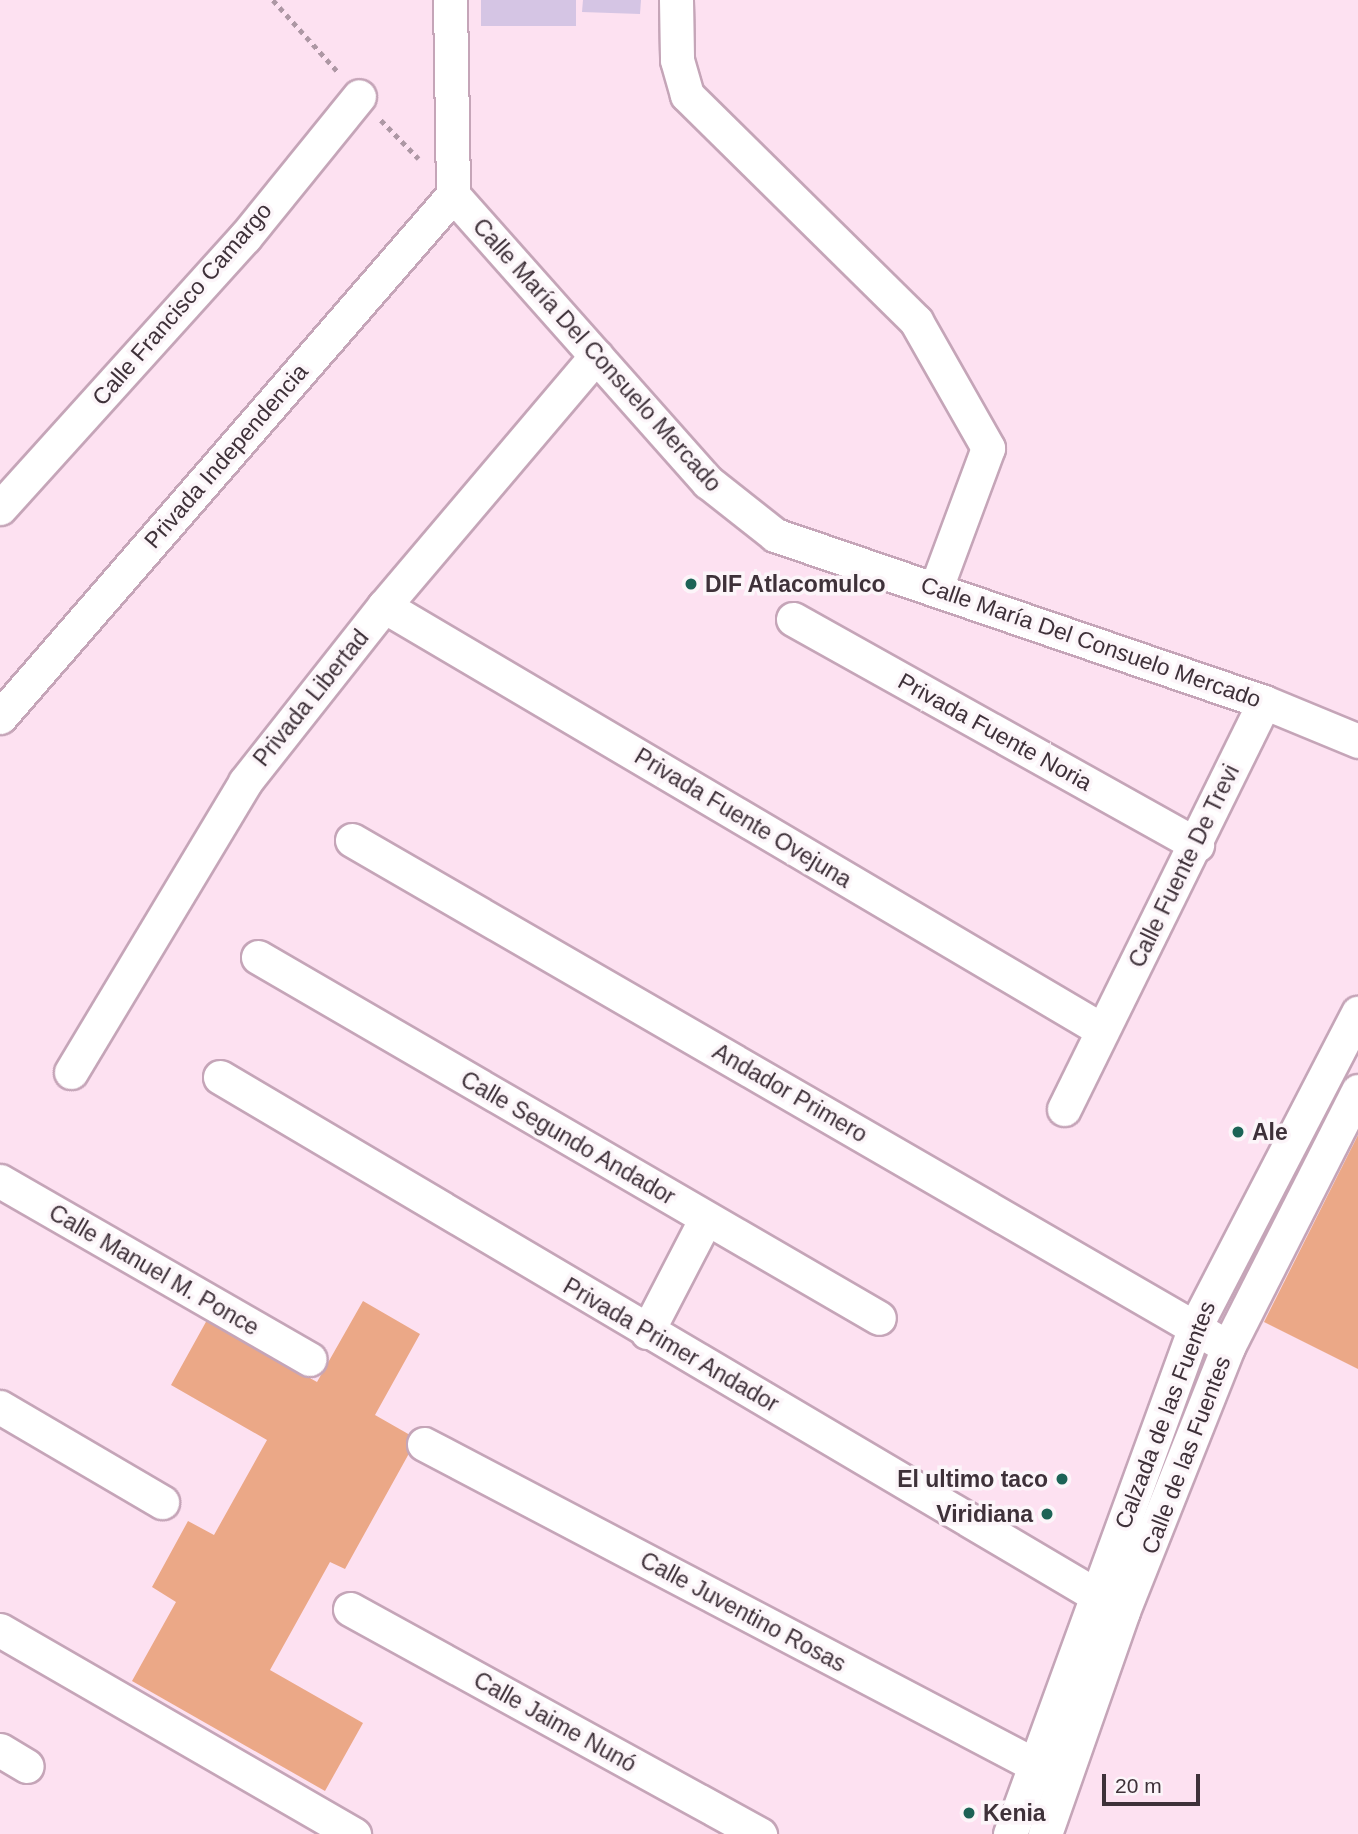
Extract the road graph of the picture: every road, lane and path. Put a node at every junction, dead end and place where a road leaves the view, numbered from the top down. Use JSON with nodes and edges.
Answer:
{"nodes":[{"id":1,"x":450,"y":0,"type":"edge"},
{"id":2,"x":676,"y":0,"type":"edge"},
{"id":3,"x":359,"y":96,"type":"dead end"},
{"id":4,"x":453,"y":195,"type":"junction"},
{"id":5,"x":596,"y":356,"type":"junction"},
{"id":6,"x":0,"y":508,"type":"edge"},
{"id":7,"x":936,"y":588,"type":"junction"},
{"id":8,"x":384,"y":607,"type":"junction"},
{"id":9,"x":793,"y":619,"type":"dead end"},
{"id":10,"x":1264,"y":702,"type":"junction"},
{"id":11,"x":0,"y":717,"type":"edge"},
{"id":12,"x":1358,"y":741,"type":"edge"},
{"id":13,"x":352,"y":840,"type":"dead end"},
{"id":14,"x":1197,"y":845,"type":"junction"},
{"id":15,"x":258,"y":957,"type":"dead end"},
{"id":16,"x":1358,"y":1013,"type":"edge"},
{"id":17,"x":1102,"y":1030,"type":"junction"},
{"id":18,"x":71,"y":1072,"type":"dead end"},
{"id":19,"x":220,"y":1077,"type":"dead end"},
{"id":20,"x":1358,"y":1091,"type":"edge"},
{"id":21,"x":1064,"y":1109,"type":"dead end"},
{"id":22,"x":0,"y":1181,"type":"edge"},
{"id":23,"x":706,"y":1217,"type":"junction"},
{"id":24,"x":879,"y":1318,"type":"dead end"},
{"id":25,"x":1195,"y":1327,"type":"junction"},
{"id":26,"x":647,"y":1332,"type":"junction"},
{"id":27,"x":1228,"y":1347,"type":"junction"},
{"id":28,"x":309,"y":1359,"type":"dead end"},
{"id":29,"x":0,"y":1406,"type":"edge"},
{"id":30,"x":424,"y":1444,"type":"dead end"},
{"id":31,"x":162,"y":1502,"type":"dead end"},
{"id":32,"x":1094,"y":1593,"type":"junction"},
{"id":33,"x":350,"y":1609,"type":"dead end"},
{"id":34,"x":1123,"y":1611,"type":"junction"},
{"id":35,"x":0,"y":1630,"type":"edge"},
{"id":36,"x":1032,"y":1764,"type":"junction"},
{"id":37,"x":1062,"y":1780,"type":"junction"},
{"id":38,"x":354,"y":1834,"type":"edge"},
{"id":39,"x":760,"y":1834,"type":"edge"},
{"id":40,"x":1010,"y":1834,"type":"edge"},
{"id":41,"x":1045,"y":1834,"type":"edge"}],
"edges":[{"from":1,"to":4,"type":"street"},
{"from":2,"to":7,"type":"street"},
{"from":3,"to":6,"type":"street","name":"Calle Francisco Camargo"},
{"from":4,"to":5,"type":"street","name":"Calle María Del Consuelo Mercado"},
{"from":4,"to":11,"type":"street","name":"Privada Independencia"},
{"from":5,"to":7,"type":"street","name":"Calle María Del Consuelo Mercado"},
{"from":5,"to":8,"type":"street","name":"Privada Libertad"},
{"from":7,"to":10,"type":"street","name":"Calle María Del Consuelo Mercado"},
{"from":8,"to":17,"type":"street","name":"Privada Fuente Ovejuna"},
{"from":8,"to":18,"type":"street","name":"Privada Libertad"},
{"from":9,"to":14,"type":"street","name":"Privada Fuente Noria"},
{"from":10,"to":12,"type":"street","name":"Calle María Del Consuelo Mercado"},
{"from":10,"to":14,"type":"street","name":"Calle Fuente De Trevi"},
{"from":13,"to":25,"type":"street","name":"Andador Primero"},
{"from":14,"to":17,"type":"street","name":"Calle Fuente De Trevi"},
{"from":15,"to":23,"type":"street","name":"Calle Segundo Andador"},
{"from":16,"to":25,"type":"street","name":"Calzada de las Fuentes"},
{"from":17,"to":21,"type":"street","name":"Calle Fuente De Trevi"},
{"from":19,"to":26,"type":"street","name":"Privada Primer Andador"},
{"from":20,"to":27,"type":"street","name":"Calle de las Fuentes"},
{"from":22,"to":28,"type":"street","name":"Calle Manuel M. Ponce"},
{"from":23,"to":24,"type":"street","name":"Calle Segundo Andador"},
{"from":23,"to":26,"type":"street"},
{"from":25,"to":27,"type":"street","name":"Andador Primero"},
{"from":25,"to":32,"type":"street","name":"Calzada de las Fuentes"},
{"from":26,"to":32,"type":"street","name":"Privada Primer Andador"},
{"from":27,"to":34,"type":"street","name":"Calle de las Fuentes"},
{"from":29,"to":31,"type":"street"},
{"from":30,"to":36,"type":"street","name":"Calle Juventino Rosas"},
{"from":32,"to":34,"type":"street","name":"Privada Primer Andador"},
{"from":32,"to":36,"type":"street","name":"Calzada de las Fuentes"},
{"from":33,"to":39,"type":"street","name":"Calle Jaime Nunó"},
{"from":34,"to":37,"type":"street","name":"Calle de las Fuentes"},
{"from":35,"to":38,"type":"street"},
{"from":36,"to":37,"type":"street","name":"Calle Juventino Rosas"},
{"from":36,"to":40,"type":"street","name":"Calzada de las Fuentes"},
{"from":37,"to":41,"type":"street","name":"Calle de las Fuentes"}]}
